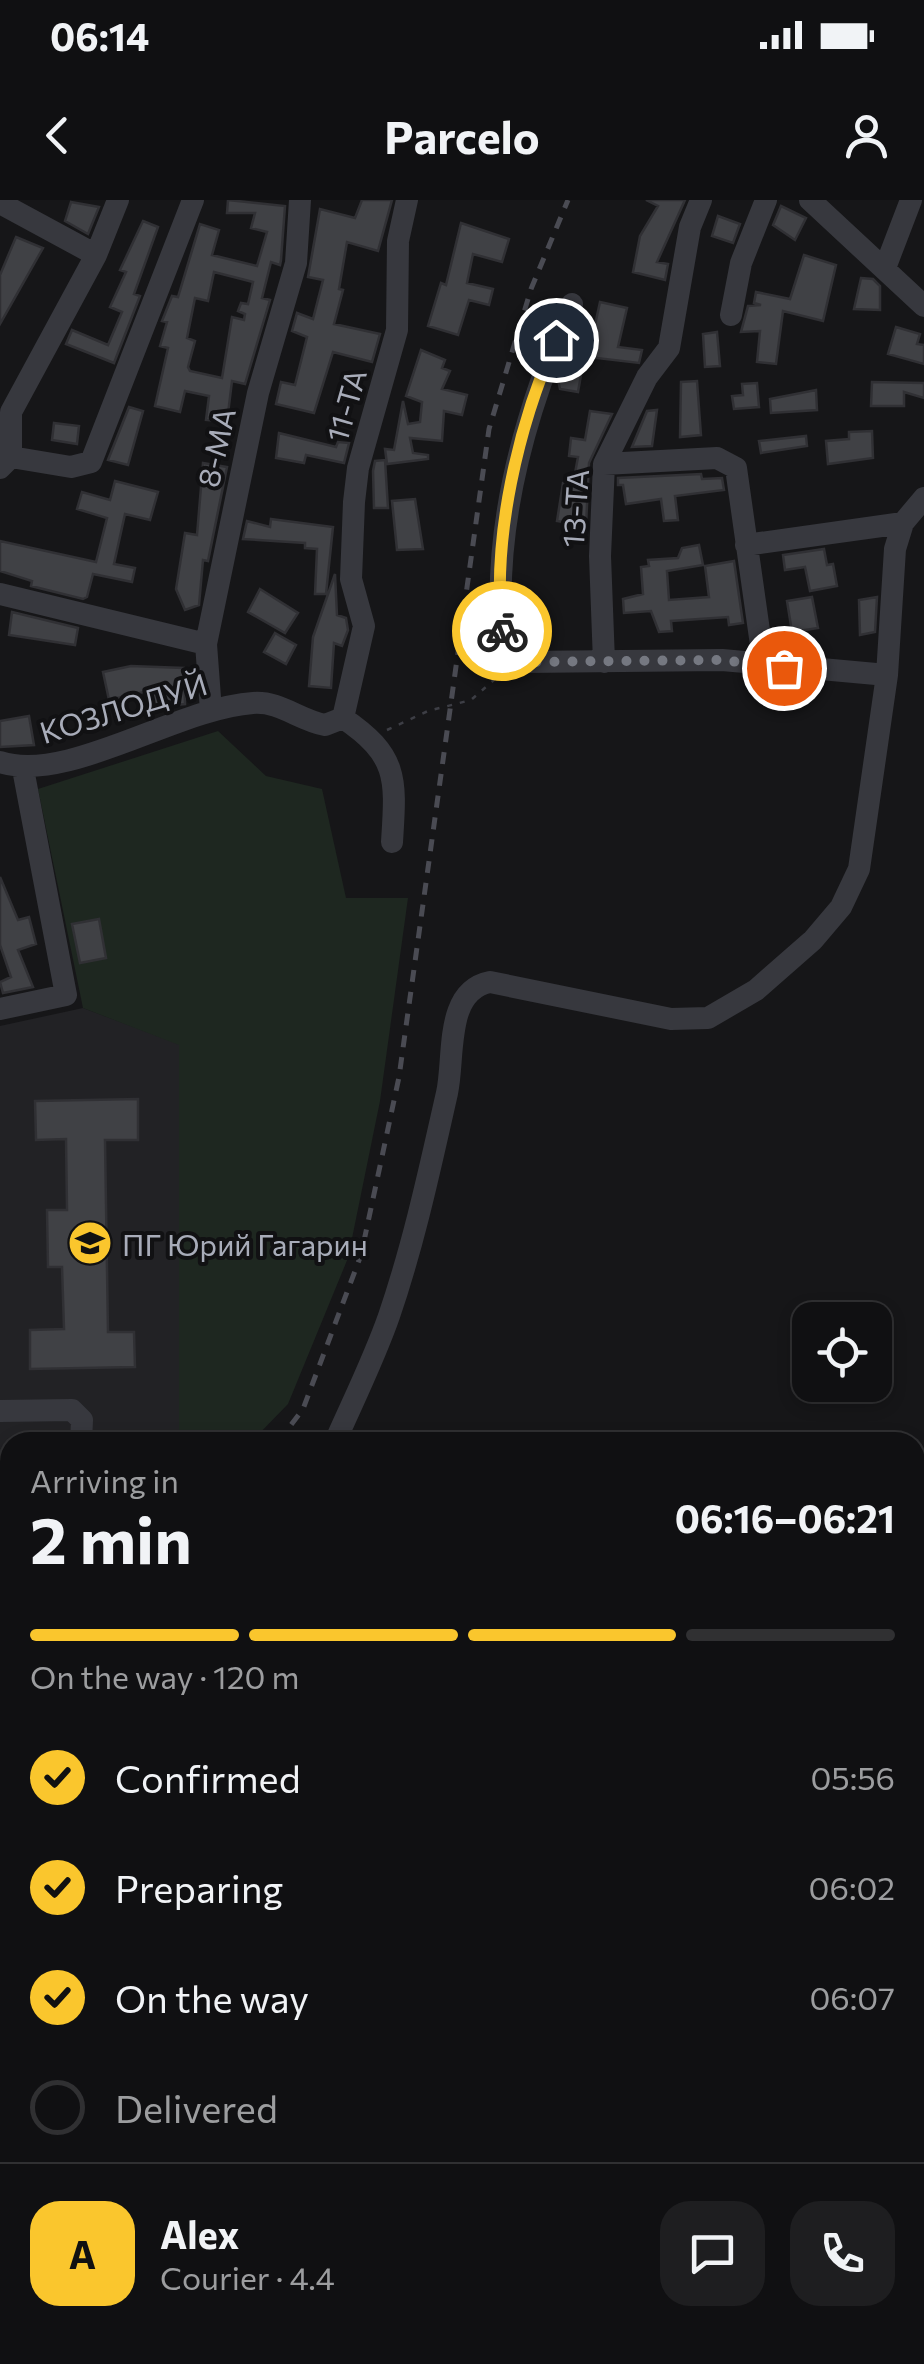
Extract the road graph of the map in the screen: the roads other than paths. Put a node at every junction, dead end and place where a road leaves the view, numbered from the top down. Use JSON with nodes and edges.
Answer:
{"nodes":[{"id":1,"x":118,"y":200,"type":"edge"},
{"id":2,"x":193,"y":200,"type":"edge"},
{"id":3,"x":300,"y":200,"type":"edge"},
{"id":4,"x":407,"y":200,"type":"edge"},
{"id":5,"x":701,"y":200,"type":"edge"},
{"id":6,"x":766,"y":200,"type":"edge"},
{"id":7,"x":810,"y":200,"type":"edge"},
{"id":8,"x":911,"y":200,"type":"edge"},
{"id":9,"x":0,"y":203,"type":"edge"},
{"id":10,"x":96,"y":255,"type":"junction"},
{"id":11,"x":886,"y":268,"type":"junction"},
{"id":12,"x":572,"y":304,"type":"dead end"},
{"id":13,"x":924,"y":306,"type":"edge"},
{"id":14,"x":732,"y":315,"type":"dead end"},
{"id":15,"x":6,"y":411,"type":"edge"},
{"id":16,"x":5,"y":463,"type":"edge"},
{"id":17,"x":604,"y":464,"type":"junction"},
{"id":18,"x":924,"y":498,"type":"edge"},
{"id":19,"x":902,"y":523,"type":"junction"},
{"id":20,"x":746,"y":545,"type":"junction"},
{"id":21,"x":0,"y":594,"type":"edge"},
{"id":22,"x":206,"y":644,"type":"junction"},
{"id":23,"x":604,"y":662,"type":"junction"},
{"id":24,"x":764,"y":666,"type":"junction"},
{"id":25,"x":887,"y":674,"type":"junction"},
{"id":26,"x":210,"y":711,"type":"junction"},
{"id":27,"x":343,"y":718,"type":"junction"},
{"id":28,"x":11,"y":766,"type":"edge"},
{"id":29,"x":392,"y":842,"type":"dead end"},
{"id":30,"x":0,"y":1010,"type":"edge"},
{"id":31,"x":0,"y":1412,"type":"edge"},
{"id":32,"x":81,"y":1432,"type":"edge"},
{"id":33,"x":339,"y":1432,"type":"edge"}],
"edges":[{"from":1,"to":10,"type":"street"},
{"from":2,"to":16,"type":"street"},
{"from":3,"to":22,"type":"street","name":"8-МА"},
{"from":4,"to":27,"type":"street","name":"11-ТА"},
{"from":5,"to":17,"type":"street","name":"13-ТА"},
{"from":6,"to":14,"type":"street"},
{"from":7,"to":11,"type":"street"},
{"from":8,"to":11,"type":"street"},
{"from":9,"to":10,"type":"street"},
{"from":10,"to":15,"type":"street"},
{"from":11,"to":13,"type":"street"},
{"from":12,"to":23,"type":"street"},
{"from":15,"to":16,"type":"street"},
{"from":17,"to":20,"type":"street"},
{"from":17,"to":23,"type":"street","name":"13-ТА"},
{"from":18,"to":19,"type":"street"},
{"from":19,"to":20,"type":"street"},
{"from":19,"to":25,"type":"street"},
{"from":20,"to":24,"type":"street"},
{"from":21,"to":22,"type":"street"},
{"from":22,"to":26,"type":"street","name":"8-МА"},
{"from":23,"to":24,"type":"street"},
{"from":24,"to":25,"type":"street"},
{"from":25,"to":33,"type":"street"},
{"from":26,"to":27,"type":"street","name":"КОЗЛОДУЙ"},
{"from":26,"to":28,"type":"street","name":"КОЗЛОДУЙ"},
{"from":27,"to":29,"type":"street"},
{"from":28,"to":30,"type":"street"},
{"from":31,"to":32,"type":"street"}]}
